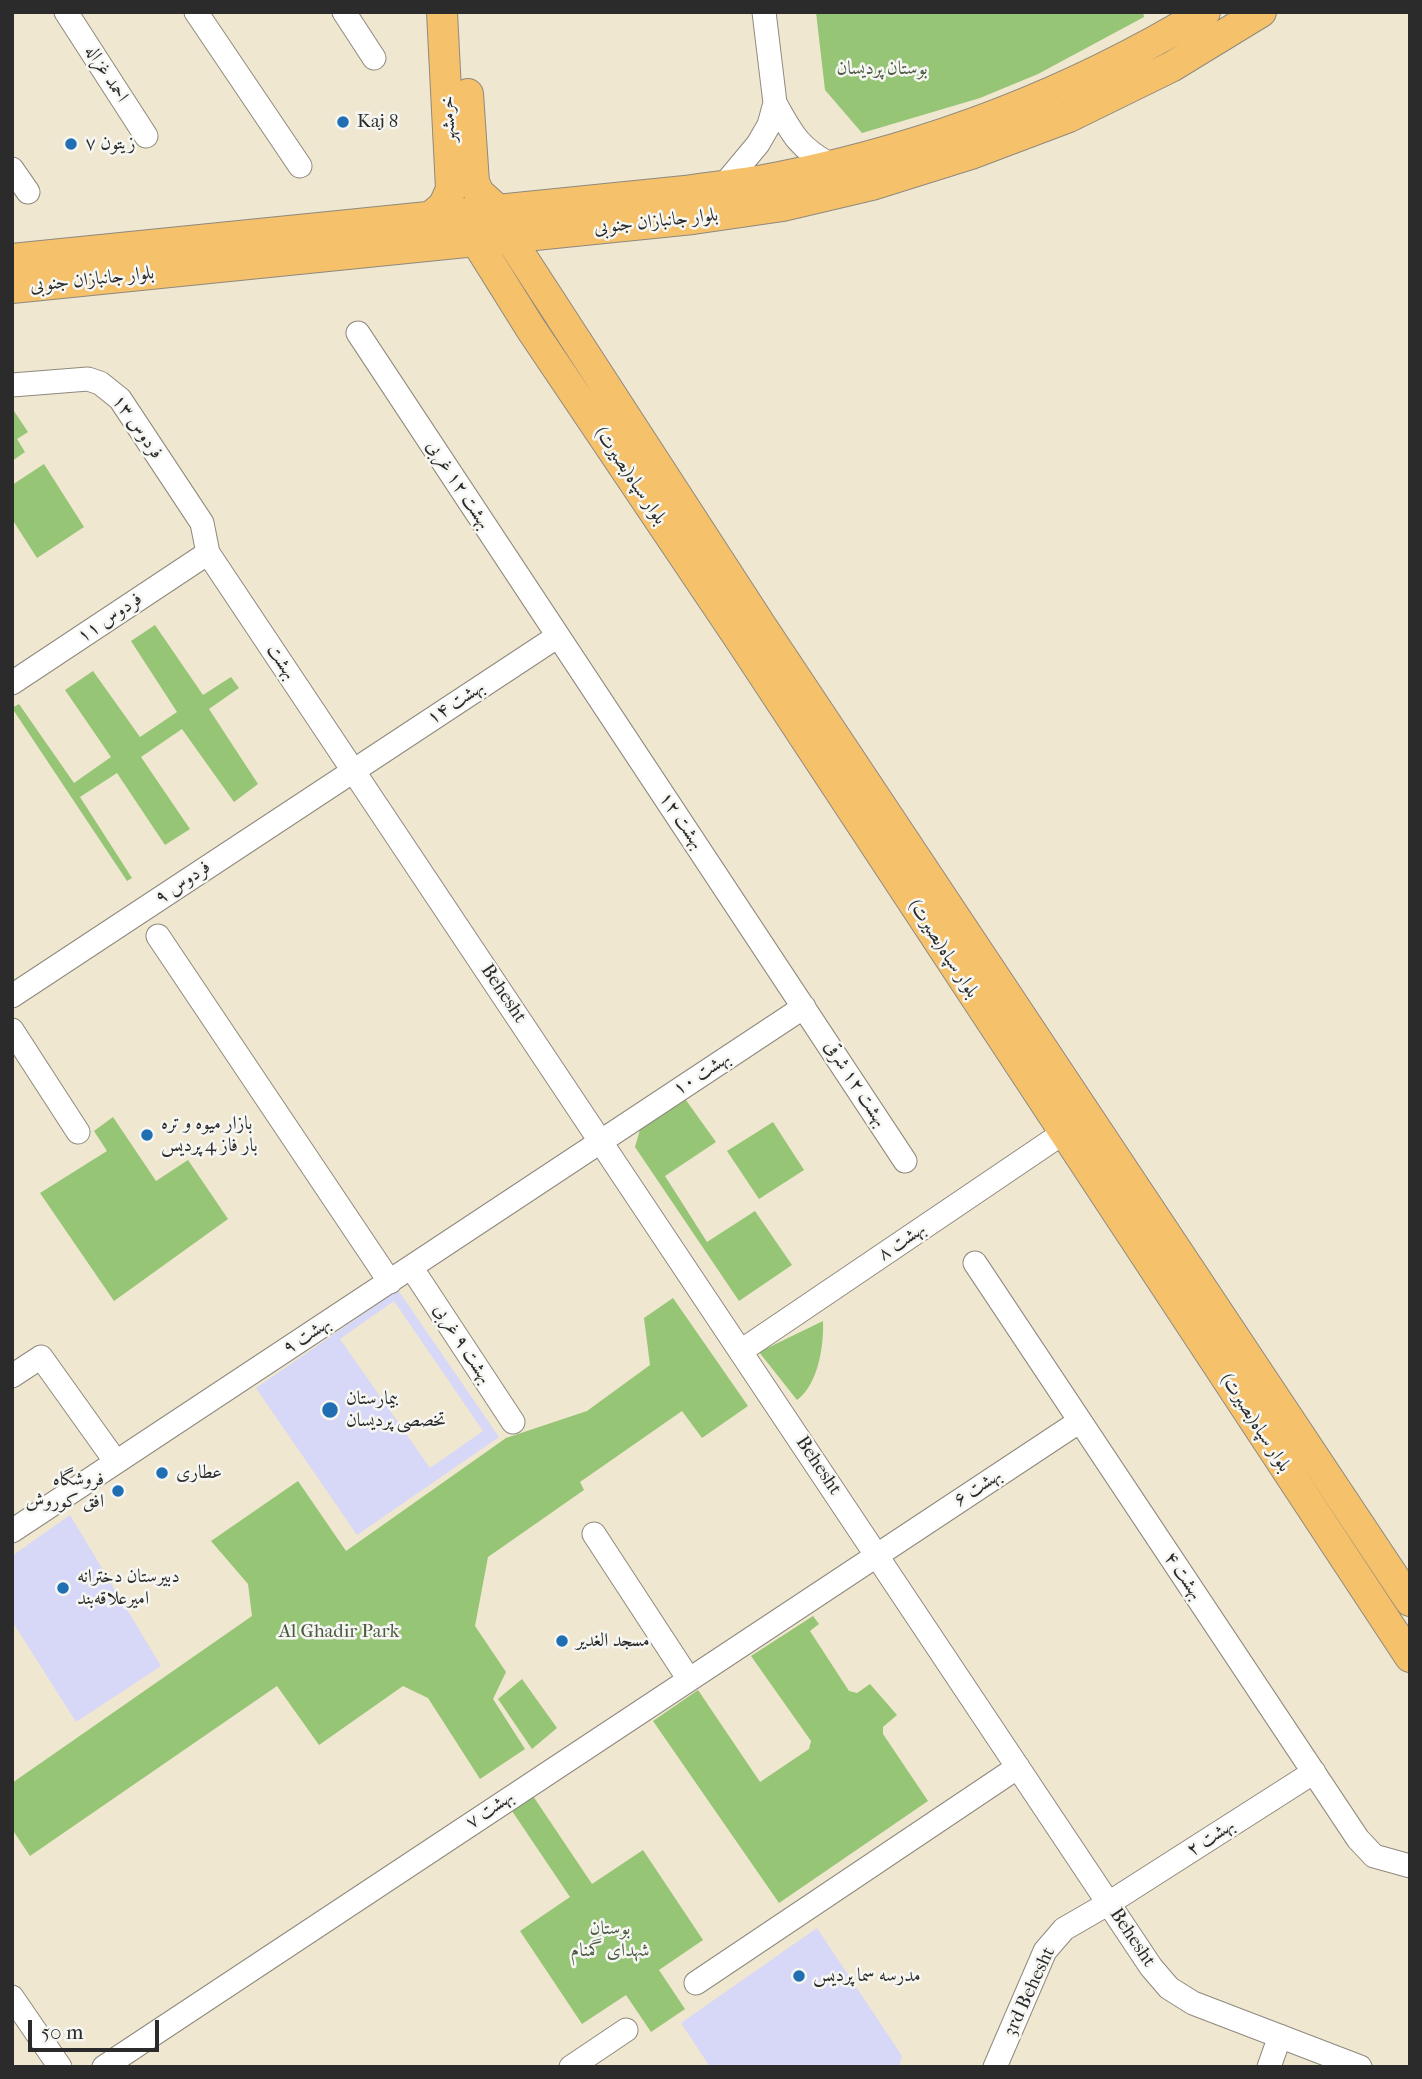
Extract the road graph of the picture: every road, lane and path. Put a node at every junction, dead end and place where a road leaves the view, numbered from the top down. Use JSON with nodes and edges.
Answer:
{"nodes":[{"id":1,"x":66,"y":12,"type":"edge"},
{"id":2,"x":196,"y":12,"type":"edge"},
{"id":3,"x":344,"y":12,"type":"edge"},
{"id":4,"x":442,"y":12,"type":"edge"},
{"id":5,"x":463,"y":12,"type":"edge"},
{"id":6,"x":764,"y":12,"type":"edge"},
{"id":7,"x":1205,"y":12,"type":"edge"},
{"id":8,"x":1261,"y":12,"type":"edge"},
{"id":9,"x":374,"y":58,"type":"dead end"},
{"id":10,"x":775,"y":103,"type":"junction"},
{"id":11,"x":146,"y":136,"type":"dead end"},
{"id":12,"x":831,"y":165,"type":"junction"},
{"id":13,"x":300,"y":166,"type":"dead end"},
{"id":14,"x":12,"y":169,"type":"edge"},
{"id":15,"x":723,"y":186,"type":"junction"},
{"id":16,"x":463,"y":187,"type":"junction"},
{"id":17,"x":28,"y":192,"type":"dead end"},
{"id":18,"x":498,"y":210,"type":"junction"},
{"id":19,"x":429,"y":218,"type":"junction"},
{"id":20,"x":509,"y":237,"type":"junction"},
{"id":21,"x":476,"y":241,"type":"junction"},
{"id":22,"x":12,"y":259,"type":"edge"},
{"id":23,"x":12,"y":288,"type":"edge"},
{"id":24,"x":358,"y":334,"type":"dead end"},
{"id":25,"x":12,"y":385,"type":"edge"},
{"id":26,"x":208,"y":553,"type":"junction"},
{"id":27,"x":751,"y":634,"type":"junction"},
{"id":28,"x":558,"y":636,"type":"junction"},
{"id":29,"x":14,"y":678,"type":"edge"},
{"id":30,"x":354,"y":770,"type":"junction"},
{"id":31,"x":158,"y":936,"type":"dead end"},
{"id":32,"x":12,"y":996,"type":"edge"},
{"id":33,"x":804,"y":1007,"type":"junction"},
{"id":34,"x":12,"y":1030,"type":"edge"},
{"id":35,"x":1089,"y":1116,"type":"junction"},
{"id":36,"x":78,"y":1132,"type":"dead end"},
{"id":37,"x":1063,"y":1133,"type":"junction"},
{"id":38,"x":601,"y":1141,"type":"junction"},
{"id":39,"x":905,"y":1161,"type":"dead end"},
{"id":40,"x":975,"y":1263,"type":"dead end"},
{"id":41,"x":411,"y":1267,"type":"junction"},
{"id":42,"x":390,"y":1282,"type":"junction"},
{"id":43,"x":741,"y":1351,"type":"junction"},
{"id":44,"x":12,"y":1376,"type":"edge"},
{"id":45,"x":1080,"y":1421,"type":"junction"},
{"id":46,"x":513,"y":1422,"type":"dead end"},
{"id":47,"x":116,"y":1462,"type":"junction"},
{"id":48,"x":1335,"y":1487,"type":"junction"},
{"id":49,"x":1309,"y":1504,"type":"junction"},
{"id":50,"x":12,"y":1531,"type":"edge"},
{"id":51,"x":594,"y":1534,"type":"dead end"},
{"id":52,"x":877,"y":1555,"type":"junction"},
{"id":53,"x":1410,"y":1601,"type":"edge"},
{"id":54,"x":1410,"y":1657,"type":"edge"},
{"id":55,"x":688,"y":1678,"type":"junction"},
{"id":56,"x":1018,"y":1767,"type":"junction"},
{"id":57,"x":1314,"y":1772,"type":"junction"},
{"id":58,"x":1410,"y":1866,"type":"edge"},
{"id":59,"x":1109,"y":1903,"type":"junction"},
{"id":60,"x":696,"y":1983,"type":"dead end"},
{"id":61,"x":12,"y":1997,"type":"edge"},
{"id":62,"x":626,"y":2030,"type":"dead end"},
{"id":63,"x":1280,"y":2036,"type":"junction"},
{"id":64,"x":60,"y":2067,"type":"edge"},
{"id":65,"x":104,"y":2067,"type":"edge"},
{"id":66,"x":571,"y":2067,"type":"edge"},
{"id":67,"x":995,"y":2067,"type":"edge"},
{"id":68,"x":1269,"y":2067,"type":"edge"},
{"id":69,"x":1360,"y":2067,"type":"edge"}],
"edges":[{"from":1,"to":11,"type":"street","name":"احمد غزاله"},
{"from":2,"to":13,"type":"street"},
{"from":3,"to":9,"type":"street"},
{"from":4,"to":16,"type":"main road","name":"خرمشهر"},
{"from":5,"to":16,"type":"main road","name":"خرمشهر"},
{"from":6,"to":10,"type":"street"},
{"from":7,"to":12,"type":"main road","name":"بلوار جانبازان جنوبی"},
{"from":8,"to":20,"type":"main road","name":"بلوار جانبازان جنوبی"},
{"from":10,"to":12,"type":"street"},
{"from":10,"to":15,"type":"street"},
{"from":12,"to":15,"type":"main road","name":"بلوار جانبازان جنوبی"},
{"from":14,"to":17,"type":"street"},
{"from":15,"to":18,"type":"main road","name":"بلوار جانبازان جنوبی"},
{"from":16,"to":18,"type":"main road"},
{"from":16,"to":19,"type":"main road"},
{"from":18,"to":19,"type":"main road","name":"بلوار جانبازان جنوبی"},
{"from":19,"to":22,"type":"main road","name":"بلوار جانبازان جنوبی"},
{"from":20,"to":21,"type":"main road","name":"بلوار جانبازان جنوبی"},
{"from":20,"to":27,"type":"main road","name":"بلوار سپاه(بصیرت)"},
{"from":21,"to":23,"type":"main road","name":"بلوار جانبازان جنوبی"},
{"from":21,"to":27,"type":"main road","name":"بلوار سپاه(بصیرت)"},
{"from":24,"to":28,"type":"street","name":"بهشت ۱۲ غربی"},
{"from":25,"to":26,"type":"street","name":"فردوس ۱۳"},
{"from":26,"to":29,"type":"street","name":"فردوس ۱۱"},
{"from":26,"to":30,"type":"street","name":"بهشت"},
{"from":27,"to":35,"type":"main road","name":"بلوار سپاه(بصیرت)"},
{"from":27,"to":37,"type":"main road","name":"بلوار سپاه(بصیرت)"},
{"from":28,"to":30,"type":"street","name":"بهشت ۱۴"},
{"from":28,"to":33,"type":"street","name":"بهشت ۱۲"},
{"from":30,"to":32,"type":"street","name":"فردوس ۹"},
{"from":30,"to":38,"type":"street","name":"Behesht"},
{"from":31,"to":42,"type":"street"},
{"from":33,"to":38,"type":"street","name":"بهشت ۱۰"},
{"from":33,"to":39,"type":"street","name":"بهشت ۱۲ شرقی"},
{"from":34,"to":36,"type":"street"},
{"from":35,"to":37,"type":"main road"},
{"from":35,"to":48,"type":"main road","name":"بلوار سپاه(بصیرت)"},
{"from":37,"to":43,"type":"street","name":"بهشت ۸"},
{"from":37,"to":49,"type":"main road","name":"بلوار سپاه(بصیرت)"},
{"from":38,"to":41,"type":"street","name":"بهشت ۹"},
{"from":38,"to":43,"type":"street","name":"Behesht"},
{"from":40,"to":45,"type":"street","name":"بهشت ۴"},
{"from":41,"to":42,"type":"street","name":"بهشت ۹"},
{"from":41,"to":46,"type":"street","name":"بهشت ۹ غربی"},
{"from":42,"to":47,"type":"street","name":"بهشت ۹"},
{"from":43,"to":52,"type":"street","name":"Behesht"},
{"from":44,"to":47,"type":"street"},
{"from":45,"to":52,"type":"street","name":"بهشت ۶"},
{"from":45,"to":57,"type":"street","name":"بهشت ۴"},
{"from":47,"to":50,"type":"street","name":"بهشت ۹"},
{"from":48,"to":49,"type":"main road"},
{"from":48,"to":53,"type":"main road","name":"بلوار سپاه(بصیرت)"},
{"from":49,"to":54,"type":"main road","name":"بلوار سپاه(بصیرت)"},
{"from":51,"to":55,"type":"street"},
{"from":52,"to":55,"type":"street","name":"بهشت ۷"},
{"from":52,"to":56,"type":"street","name":"Behesht"},
{"from":55,"to":65,"type":"street","name":"بهشت ۷"},
{"from":56,"to":59,"type":"street","name":"Behesht"},
{"from":56,"to":60,"type":"street"},
{"from":57,"to":58,"type":"street","name":"بهشت ۴"},
{"from":57,"to":59,"type":"street","name":"بهشت ۲"},
{"from":59,"to":63,"type":"street","name":"Behesht"},
{"from":59,"to":67,"type":"street","name":"3rd Behesht"},
{"from":61,"to":64,"type":"street"},
{"from":62,"to":66,"type":"street"},
{"from":63,"to":68,"type":"street"},
{"from":63,"to":69,"type":"street","name":"Behesht"}]}
